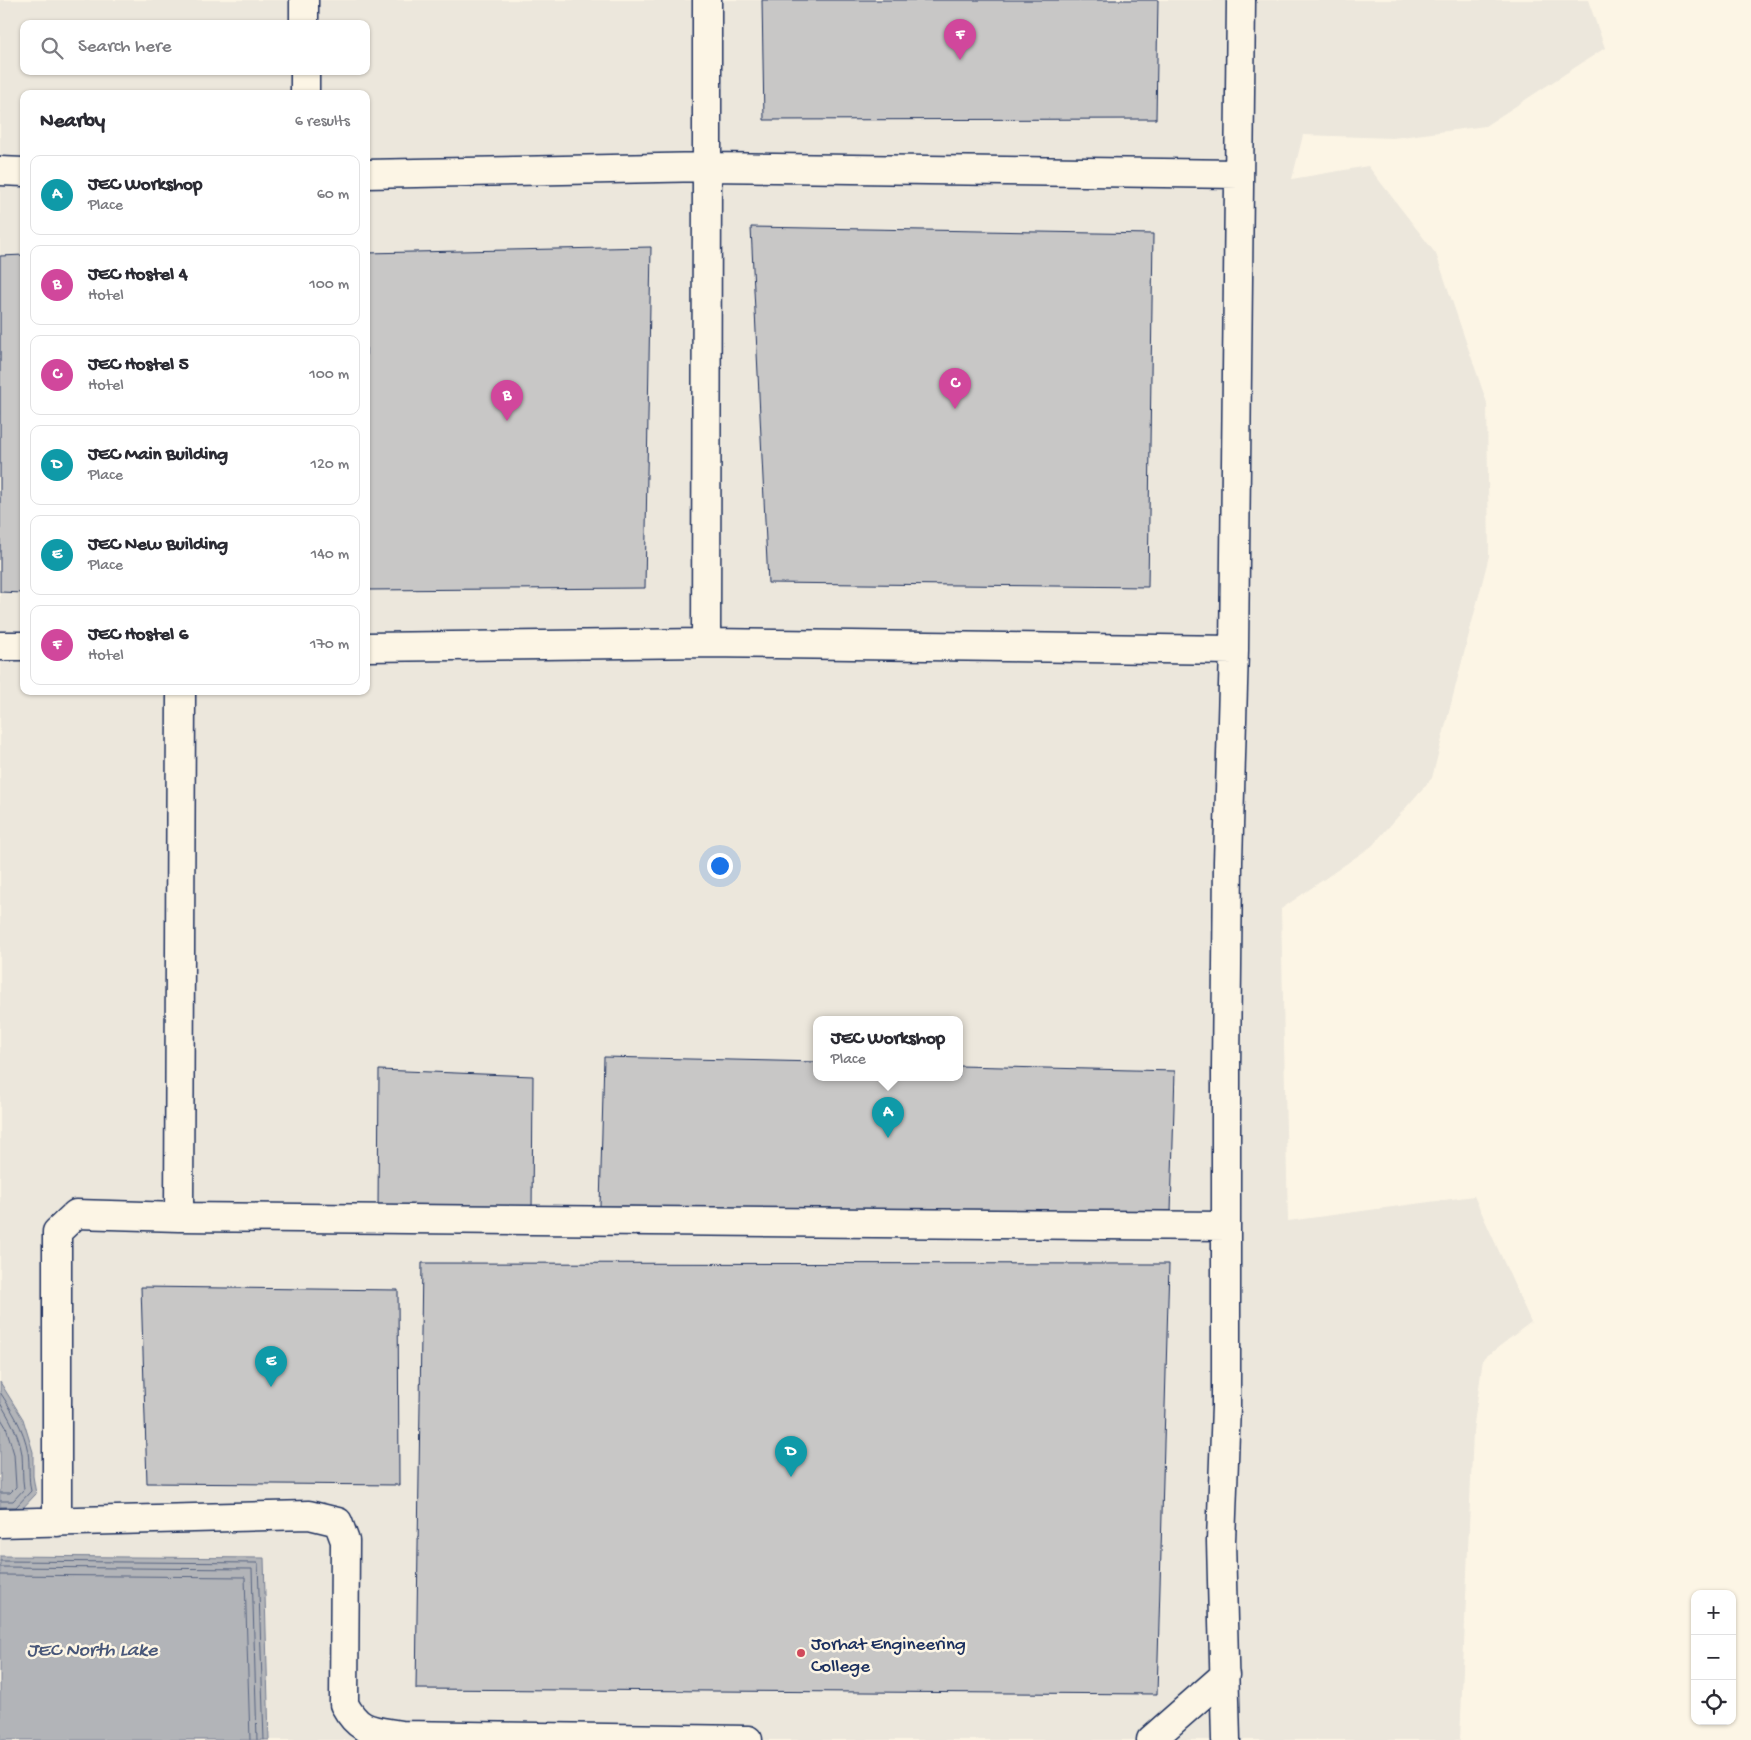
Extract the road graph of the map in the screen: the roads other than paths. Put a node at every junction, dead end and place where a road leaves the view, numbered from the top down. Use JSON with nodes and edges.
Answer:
{"nodes":[{"id":1,"x":304,"y":0,"type":"edge"},
{"id":2,"x":707,"y":0,"type":"edge"},
{"id":3,"x":1241,"y":0,"type":"edge"},
{"id":4,"x":304,"y":20,"type":"edge"},
{"id":5,"x":305,"y":75,"type":"edge"},
{"id":6,"x":305,"y":90,"type":"edge"},
{"id":7,"x":707,"y":167,"type":"junction"},
{"id":8,"x":0,"y":171,"type":"edge"},
{"id":9,"x":20,"y":172,"type":"edge"},
{"id":10,"x":370,"y":174,"type":"edge"},
{"id":11,"x":1239,"y":174,"type":"junction"},
{"id":12,"x":706,"y":643,"type":"junction"},
{"id":13,"x":0,"y":646,"type":"edge"},
{"id":14,"x":20,"y":646,"type":"edge"},
{"id":15,"x":370,"y":647,"type":"edge"},
{"id":16,"x":1234,"y":650,"type":"junction"},
{"id":17,"x":181,"y":695,"type":"edge"},
{"id":18,"x":179,"y":1217,"type":"junction"},
{"id":19,"x":1226,"y":1226,"type":"junction"},
{"id":20,"x":57,"y":1522,"type":"junction"},
{"id":21,"x":0,"y":1523,"type":"edge"},
{"id":22,"x":1225,"y":1675,"type":"junction"},
{"id":23,"x":748,"y":1740,"type":"edge"},
{"id":24,"x":1151,"y":1740,"type":"edge"},
{"id":25,"x":1226,"y":1740,"type":"edge"}],
"edges":[{"from":1,"to":4,"type":"street"},
{"from":2,"to":7,"type":"street"},
{"from":3,"to":11,"type":"street"},
{"from":5,"to":6,"type":"street"},
{"from":7,"to":10,"type":"street"},
{"from":7,"to":11,"type":"street"},
{"from":7,"to":12,"type":"street"},
{"from":8,"to":9,"type":"street"},
{"from":11,"to":16,"type":"street"},
{"from":12,"to":15,"type":"street"},
{"from":12,"to":16,"type":"street"},
{"from":13,"to":14,"type":"street"},
{"from":16,"to":19,"type":"street"},
{"from":17,"to":18,"type":"street"},
{"from":18,"to":19,"type":"street"},
{"from":18,"to":20,"type":"street"},
{"from":19,"to":22,"type":"street"},
{"from":20,"to":21,"type":"street"},
{"from":20,"to":23,"type":"street"},
{"from":22,"to":24,"type":"street"},
{"from":22,"to":25,"type":"street"}]}
